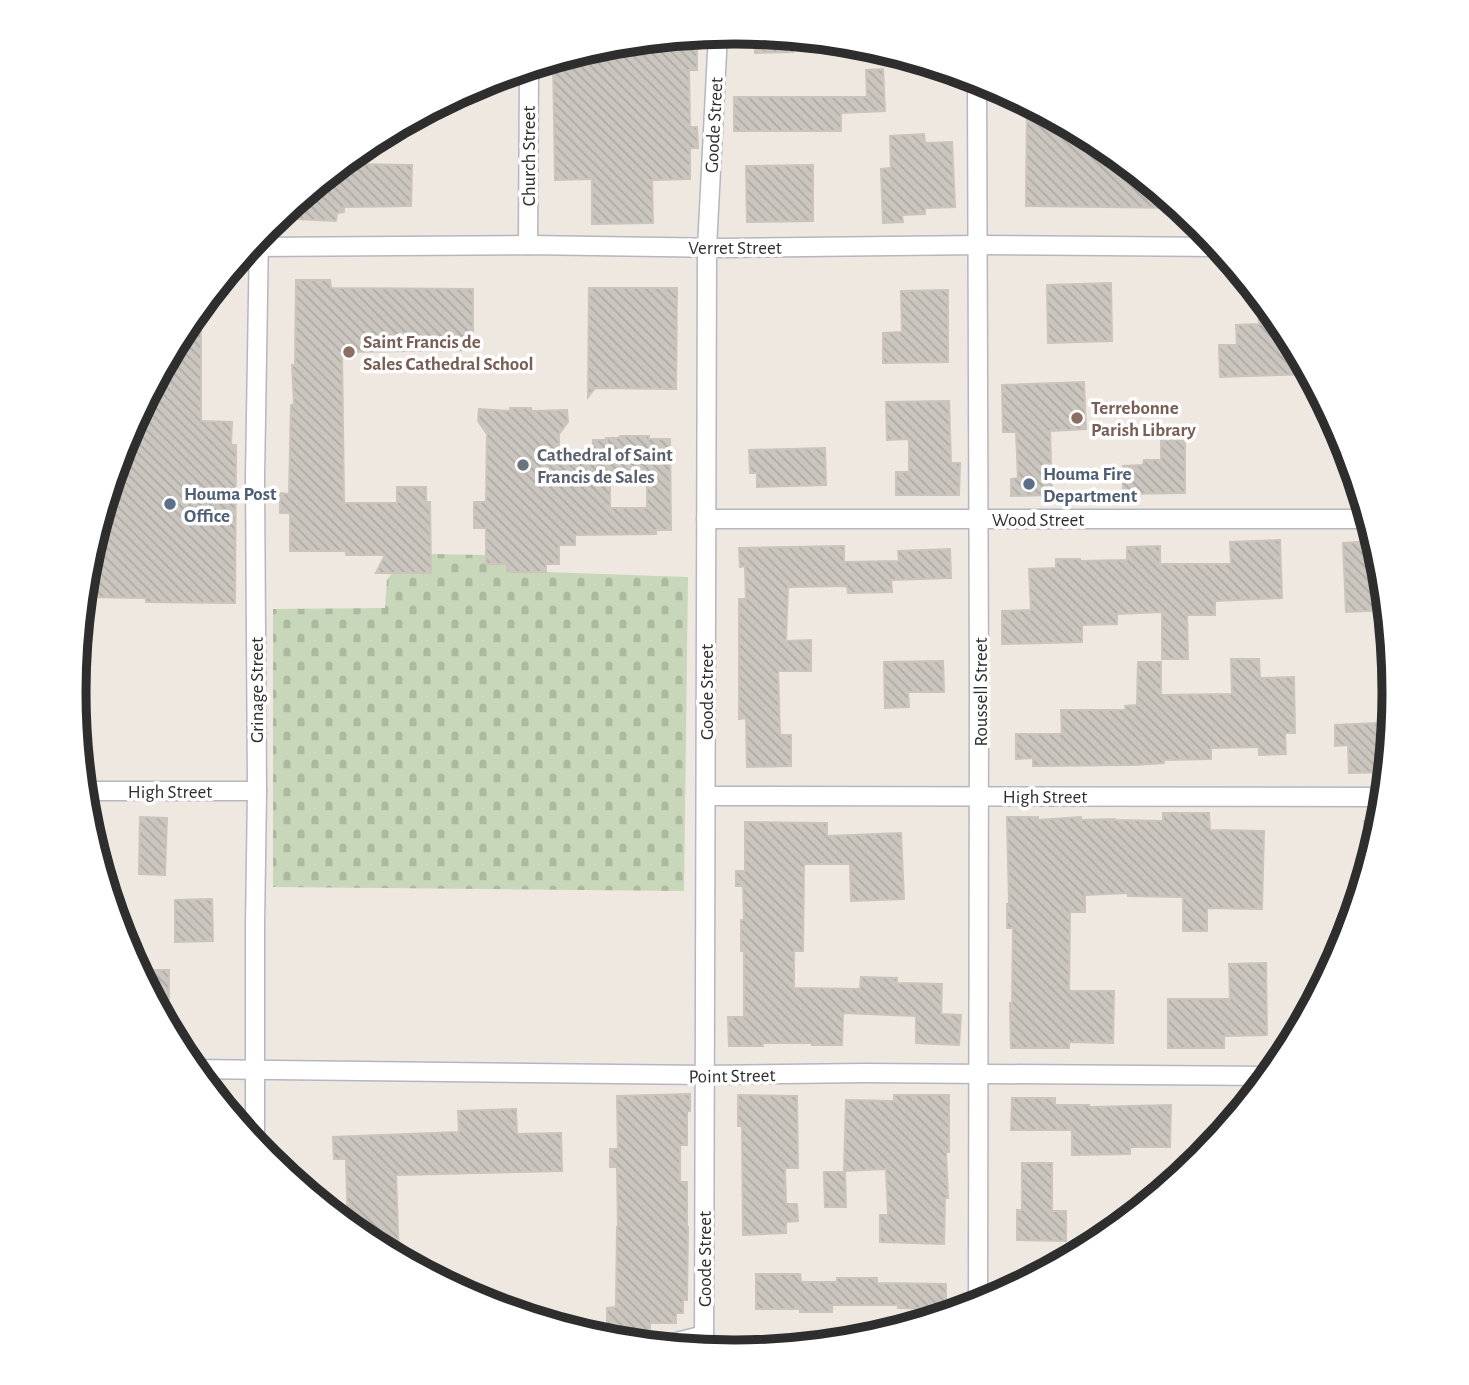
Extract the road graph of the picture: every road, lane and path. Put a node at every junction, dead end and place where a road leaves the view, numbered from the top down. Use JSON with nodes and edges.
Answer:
{"nodes":[{"id":1,"x":717,"y":44,"type":"edge"},
{"id":2,"x":529,"y":77,"type":"edge"},
{"id":3,"x":977,"y":91,"type":"edge"},
{"id":4,"x":268,"y":243,"type":"edge"},
{"id":5,"x":527,"y":245,"type":"junction"},
{"id":6,"x":978,"y":245,"type":"junction"},
{"id":7,"x":1205,"y":247,"type":"edge"},
{"id":8,"x":707,"y":248,"type":"junction"},
{"id":9,"x":256,"y":255,"type":"edge"},
{"id":10,"x":706,"y":519,"type":"junction"},
{"id":11,"x":1359,"y":519,"type":"edge"},
{"id":12,"x":979,"y":520,"type":"junction"},
{"id":13,"x":93,"y":791,"type":"edge"},
{"id":14,"x":257,"y":791,"type":"junction"},
{"id":15,"x":980,"y":795,"type":"junction"},
{"id":16,"x":706,"y":796,"type":"junction"},
{"id":17,"x":1375,"y":797,"type":"edge"},
{"id":18,"x":207,"y":1069,"type":"edge"},
{"id":19,"x":256,"y":1069,"type":"junction"},
{"id":20,"x":979,"y":1073,"type":"junction"},
{"id":21,"x":705,"y":1075,"type":"junction"},
{"id":22,"x":1257,"y":1076,"type":"edge"},
{"id":23,"x":255,"y":1129,"type":"edge"},
{"id":24,"x":978,"y":1294,"type":"edge"},
{"id":25,"x":704,"y":1340,"type":"edge"}],
"edges":[{"from":1,"to":8,"type":"street","name":"Goode Street"},
{"from":2,"to":5,"type":"street","name":"Church Street"},
{"from":3,"to":6,"type":"street","name":"Roussell Street"},
{"from":4,"to":5,"type":"street","name":"Verret Street"},
{"from":5,"to":8,"type":"street","name":"Verret Street"},
{"from":6,"to":7,"type":"street","name":"Verret Street"},
{"from":6,"to":8,"type":"street","name":"Verret Street"},
{"from":6,"to":12,"type":"street","name":"Roussell Street"},
{"from":8,"to":10,"type":"street","name":"Goode Street"},
{"from":9,"to":14,"type":"street","name":"Grinage Street"},
{"from":10,"to":12,"type":"street","name":"Wood Street"},
{"from":10,"to":16,"type":"street","name":"Goode Street"},
{"from":11,"to":12,"type":"street","name":"Wood Street"},
{"from":12,"to":15,"type":"street","name":"Roussell Street"},
{"from":13,"to":14,"type":"street","name":"High Street"},
{"from":14,"to":19,"type":"street","name":"Grinage Street"},
{"from":15,"to":16,"type":"street","name":"High Street"},
{"from":15,"to":17,"type":"street","name":"High Street"},
{"from":15,"to":20,"type":"street","name":"Roussell Street"},
{"from":16,"to":21,"type":"street","name":"Goode Street"},
{"from":18,"to":19,"type":"street","name":"Point Street"},
{"from":19,"to":21,"type":"street","name":"Point Street"},
{"from":19,"to":23,"type":"street","name":"Grinage Street"},
{"from":20,"to":21,"type":"street","name":"Point Street"},
{"from":20,"to":22,"type":"street","name":"Point Street"},
{"from":20,"to":24,"type":"street","name":"Roussell Street"},
{"from":21,"to":25,"type":"street","name":"Goode Street"}]}
